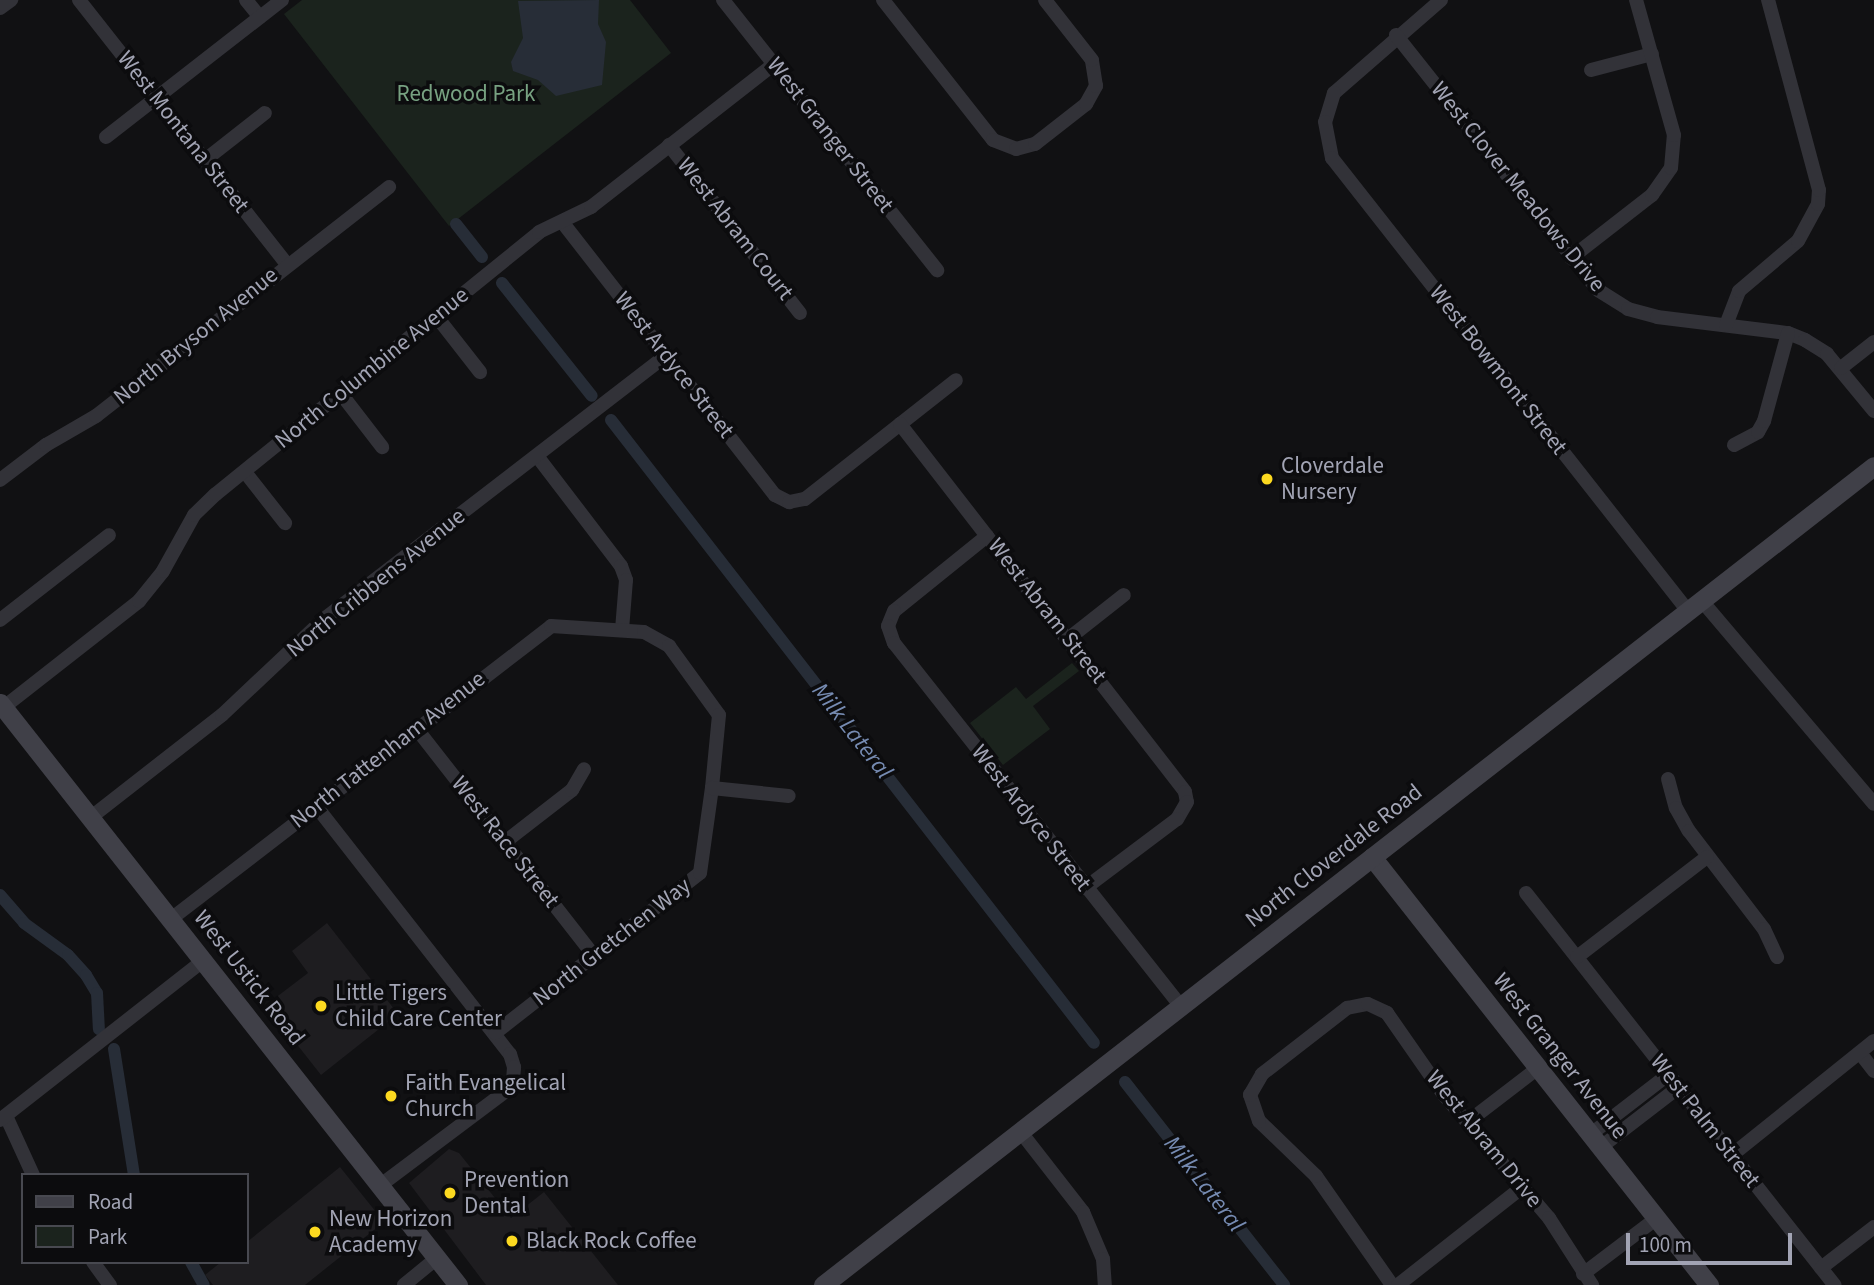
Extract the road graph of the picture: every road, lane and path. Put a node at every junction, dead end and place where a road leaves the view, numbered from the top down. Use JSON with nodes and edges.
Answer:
{"nodes":[{"id":1,"x":11,"y":0,"type":"edge"},
{"id":2,"x":79,"y":0,"type":"edge"},
{"id":3,"x":246,"y":0,"type":"edge"},
{"id":4,"x":282,"y":0,"type":"edge"},
{"id":5,"x":723,"y":0,"type":"edge"},
{"id":6,"x":883,"y":0,"type":"edge"},
{"id":7,"x":1045,"y":0,"type":"edge"},
{"id":8,"x":1441,"y":0,"type":"edge"},
{"id":9,"x":1636,"y":0,"type":"edge"},
{"id":10,"x":1768,"y":0,"type":"edge"},
{"id":11,"x":0,"y":8,"type":"edge"},
{"id":12,"x":260,"y":18,"type":"junction"},
{"id":13,"x":1396,"y":35,"type":"junction"},
{"id":14,"x":1652,"y":54,"type":"junction"},
{"id":15,"x":774,"y":64,"type":"junction"},
{"id":16,"x":1591,"y":70,"type":"dead end"},
{"id":17,"x":156,"y":98,"type":"junction"},
{"id":18,"x":265,"y":113,"type":"dead end"},
{"id":19,"x":106,"y":137,"type":"dead end"},
{"id":20,"x":669,"y":145,"type":"junction"},
{"id":21,"x":205,"y":160,"type":"junction"},
{"id":22,"x":389,"y":187,"type":"dead end"},
{"id":23,"x":563,"y":223,"type":"junction"},
{"id":24,"x":1571,"y":258,"type":"junction"},
{"id":25,"x":287,"y":264,"type":"junction"},
{"id":26,"x":937,"y":270,"type":"dead end"},
{"id":27,"x":800,"y":313,"type":"dead end"},
{"id":28,"x":437,"y":317,"type":"junction"},
{"id":29,"x":1726,"y":325,"type":"junction"},
{"id":30,"x":1788,"y":333,"type":"junction"},
{"id":31,"x":1874,"y":342,"type":"edge"},
{"id":32,"x":667,"y":355,"type":"junction"},
{"id":33,"x":1840,"y":368,"type":"junction"},
{"id":34,"x":480,"y":372,"type":"dead end"},
{"id":35,"x":956,"y":380,"type":"dead end"},
{"id":36,"x":342,"y":395,"type":"junction"},
{"id":37,"x":1874,"y":411,"type":"edge"},
{"id":38,"x":900,"y":424,"type":"junction"},
{"id":39,"x":1734,"y":445,"type":"dead end"},
{"id":40,"x":382,"y":447,"type":"dead end"},
{"id":41,"x":537,"y":456,"type":"junction"},
{"id":42,"x":1874,"y":466,"type":"edge"},
{"id":43,"x":245,"y":472,"type":"junction"},
{"id":44,"x":0,"y":480,"type":"edge"},
{"id":45,"x":285,"y":523,"type":"dead end"},
{"id":46,"x":109,"y":535,"type":"dead end"},
{"id":47,"x":987,"y":536,"type":"junction"},
{"id":48,"x":1124,"y":595,"type":"dead end"},
{"id":49,"x":1695,"y":606,"type":"junction"},
{"id":50,"x":0,"y":620,"type":"edge"},
{"id":51,"x":622,"y":630,"type":"junction"},
{"id":52,"x":1068,"y":639,"type":"junction"},
{"id":53,"x":2,"y":705,"type":"edge"},
{"id":54,"x":416,"y":728,"type":"junction"},
{"id":55,"x":584,"y":769,"type":"dead end"},
{"id":56,"x":1668,"y":779,"type":"dead end"},
{"id":57,"x":712,"y":788,"type":"junction"},
{"id":58,"x":789,"y":796,"type":"dead end"},
{"id":59,"x":1874,"y":804,"type":"edge"},
{"id":60,"x":316,"y":806,"type":"junction"},
{"id":61,"x":90,"y":818,"type":"junction"},
{"id":62,"x":505,"y":842,"type":"junction"},
{"id":63,"x":1372,"y":857,"type":"junction"},
{"id":64,"x":1707,"y":857,"type":"junction"},
{"id":65,"x":1085,"y":888,"type":"junction"},
{"id":66,"x":1526,"y":893,"type":"dead end"},
{"id":67,"x":171,"y":919,"type":"junction"},
{"id":68,"x":594,"y":956,"type":"junction"},
{"id":69,"x":1577,"y":957,"type":"junction"},
{"id":70,"x":1777,"y":957,"type":"dead end"},
{"id":71,"x":203,"y":961,"type":"junction"},
{"id":72,"x":1181,"y":1006,"type":"junction"},
{"id":73,"x":495,"y":1033,"type":"junction"},
{"id":74,"x":1874,"y":1041,"type":"edge"},
{"id":75,"x":1860,"y":1053,"type":"junction"},
{"id":76,"x":1538,"y":1068,"type":"junction"},
{"id":77,"x":1874,"y":1071,"type":"edge"},
{"id":78,"x":1669,"y":1074,"type":"junction"},
{"id":79,"x":1679,"y":1087,"type":"junction"},
{"id":80,"x":3,"y":1118,"type":"edge"},
{"id":81,"x":1469,"y":1121,"type":"junction"},
{"id":82,"x":1020,"y":1131,"type":"junction"},
{"id":83,"x":1596,"y":1141,"type":"junction"},
{"id":84,"x":1732,"y":1155,"type":"junction"},
{"id":85,"x":32,"y":1173,"type":"edge"},
{"id":86,"x":381,"y":1185,"type":"junction"},
{"id":87,"x":1524,"y":1186,"type":"junction"},
{"id":88,"x":1657,"y":1218,"type":"junction"},
{"id":89,"x":1874,"y":1227,"type":"edge"},
{"id":90,"x":437,"y":1258,"type":"junction"},
{"id":91,"x":94,"y":1264,"type":"edge"},
{"id":92,"x":1821,"y":1268,"type":"junction"},
{"id":93,"x":1587,"y":1279,"type":"edge"},
{"id":94,"x":110,"y":1285,"type":"edge"},
{"id":95,"x":404,"y":1285,"type":"edge"},
{"id":96,"x":458,"y":1285,"type":"edge"},
{"id":97,"x":823,"y":1285,"type":"edge"},
{"id":98,"x":1105,"y":1285,"type":"edge"},
{"id":99,"x":1392,"y":1285,"type":"edge"},
{"id":100,"x":1398,"y":1285,"type":"edge"},
{"id":101,"x":1709,"y":1285,"type":"edge"},
{"id":102,"x":1834,"y":1285,"type":"edge"}],
"edges":[{"from":1,"to":11,"type":"street"},
{"from":2,"to":17,"type":"street","name":"West Montana Street"},
{"from":3,"to":12,"type":"street"},
{"from":4,"to":12,"type":"street"},
{"from":5,"to":15,"type":"street","name":"West Granger Street"},
{"from":6,"to":7,"type":"street"},
{"from":8,"to":13,"type":"street"},
{"from":9,"to":14,"type":"street"},
{"from":10,"to":29,"type":"street"},
{"from":12,"to":17,"type":"street"},
{"from":13,"to":24,"type":"street","name":"West Clover Meadows Drive"},
{"from":13,"to":49,"type":"street","name":"West Bowmont Street"},
{"from":14,"to":16,"type":"street"},
{"from":14,"to":24,"type":"street"},
{"from":15,"to":20,"type":"street","name":"North Columbine Avenue"},
{"from":15,"to":26,"type":"street","name":"West Granger Street"},
{"from":17,"to":19,"type":"street"},
{"from":17,"to":21,"type":"street","name":"West Montana Street"},
{"from":18,"to":21,"type":"street"},
{"from":20,"to":23,"type":"street","name":"North Columbine Avenue"},
{"from":20,"to":27,"type":"street","name":"West Abram Court"},
{"from":21,"to":25,"type":"street","name":"West Montana Street"},
{"from":22,"to":25,"type":"street","name":"North Bryson Avenue"},
{"from":23,"to":28,"type":"street","name":"North Columbine Avenue"},
{"from":23,"to":32,"type":"street","name":"West Ardyce Street"},
{"from":24,"to":29,"type":"street","name":"West Clover Meadows Drive"},
{"from":25,"to":44,"type":"street","name":"North Bryson Avenue"},
{"from":28,"to":34,"type":"street"},
{"from":28,"to":36,"type":"street","name":"North Columbine Avenue"},
{"from":29,"to":30,"type":"street","name":"West Clover Meadows Drive"},
{"from":30,"to":33,"type":"street","name":"West Clover Meadows Drive"},
{"from":30,"to":39,"type":"street"},
{"from":31,"to":33,"type":"street"},
{"from":32,"to":38,"type":"street","name":"West Ardyce Street"},
{"from":32,"to":41,"type":"street","name":"North Cribbens Avenue"},
{"from":33,"to":37,"type":"street","name":"West Clover Meadows Drive"},
{"from":35,"to":38,"type":"street"},
{"from":36,"to":40,"type":"street"},
{"from":36,"to":43,"type":"street","name":"North Columbine Avenue"},
{"from":38,"to":47,"type":"street","name":"West Abram Street"},
{"from":41,"to":51,"type":"street"},
{"from":41,"to":61,"type":"street","name":"North Cribbens Avenue"},
{"from":42,"to":49,"type":"main road","name":"North Cloverdale Road"},
{"from":43,"to":45,"type":"street"},
{"from":43,"to":53,"type":"street","name":"North Columbine Avenue"},
{"from":46,"to":50,"type":"street"},
{"from":47,"to":52,"type":"street","name":"West Abram Street"},
{"from":47,"to":65,"type":"street","name":"West Ardyce Street"},
{"from":48,"to":52,"type":"street"},
{"from":49,"to":59,"type":"street","name":"West Bowmont Street"},
{"from":49,"to":63,"type":"main road","name":"North Cloverdale Road"},
{"from":51,"to":54,"type":"street","name":"North Tattenham Avenue"},
{"from":51,"to":57,"type":"street","name":"North Tattenham Avenue"},
{"from":52,"to":65,"type":"street","name":"West Abram Street"},
{"from":53,"to":61,"type":"main road","name":"West Ustick Road"},
{"from":54,"to":60,"type":"street","name":"North Tattenham Avenue"},
{"from":54,"to":62,"type":"street","name":"West Race Street"},
{"from":55,"to":62,"type":"street"},
{"from":56,"to":64,"type":"street"},
{"from":57,"to":58,"type":"street"},
{"from":57,"to":68,"type":"street","name":"North Gretchen Way"},
{"from":60,"to":67,"type":"street","name":"North Tattenham Avenue"},
{"from":60,"to":73,"type":"street"},
{"from":61,"to":67,"type":"main road","name":"West Ustick Road"},
{"from":62,"to":68,"type":"street","name":"West Race Street"},
{"from":63,"to":72,"type":"main road","name":"North Cloverdale Road"},
{"from":63,"to":76,"type":"main road","name":"West Granger Avenue"},
{"from":64,"to":69,"type":"street"},
{"from":64,"to":70,"type":"street"},
{"from":65,"to":72,"type":"street","name":"West Ardyce Street"},
{"from":66,"to":69,"type":"street","name":"West Palm Street"},
{"from":67,"to":71,"type":"main road","name":"West Ustick Road"},
{"from":68,"to":73,"type":"street","name":"North Gretchen Way"},
{"from":69,"to":78,"type":"street","name":"West Palm Street"},
{"from":71,"to":80,"type":"street"},
{"from":71,"to":86,"type":"main road","name":"West Ustick Road"},
{"from":72,"to":82,"type":"main road","name":"North Cloverdale Road"},
{"from":73,"to":86,"type":"street"},
{"from":74,"to":75,"type":"street"},
{"from":75,"to":77,"type":"street"},
{"from":75,"to":84,"type":"street"},
{"from":76,"to":81,"type":"street"},
{"from":76,"to":83,"type":"main road","name":"West Granger Avenue"},
{"from":78,"to":79,"type":"street","name":"West Palm Street"},
{"from":78,"to":83,"type":"street"},
{"from":79,"to":83,"type":"street"},
{"from":79,"to":84,"type":"street","name":"West Palm Street"},
{"from":80,"to":85,"type":"street"},
{"from":81,"to":87,"type":"street","name":"West Abram Drive"},
{"from":81,"to":99,"type":"street","name":"West Abram Drive"},
{"from":82,"to":97,"type":"main road","name":"North Cloverdale Road"},
{"from":82,"to":98,"type":"street"},
{"from":83,"to":88,"type":"main road","name":"West Granger Avenue"},
{"from":84,"to":92,"type":"street","name":"West Palm Street"},
{"from":86,"to":90,"type":"main road","name":"West Ustick Road"},
{"from":87,"to":93,"type":"street","name":"West Abram Drive"},
{"from":87,"to":100,"type":"street"},
{"from":88,"to":93,"type":"street"},
{"from":88,"to":101,"type":"main road","name":"West Granger Avenue"},
{"from":89,"to":92,"type":"street"},
{"from":90,"to":95,"type":"street"},
{"from":90,"to":96,"type":"main road","name":"West Ustick Road"},
{"from":91,"to":94,"type":"street"},
{"from":92,"to":102,"type":"street","name":"West Palm Street"}]}
